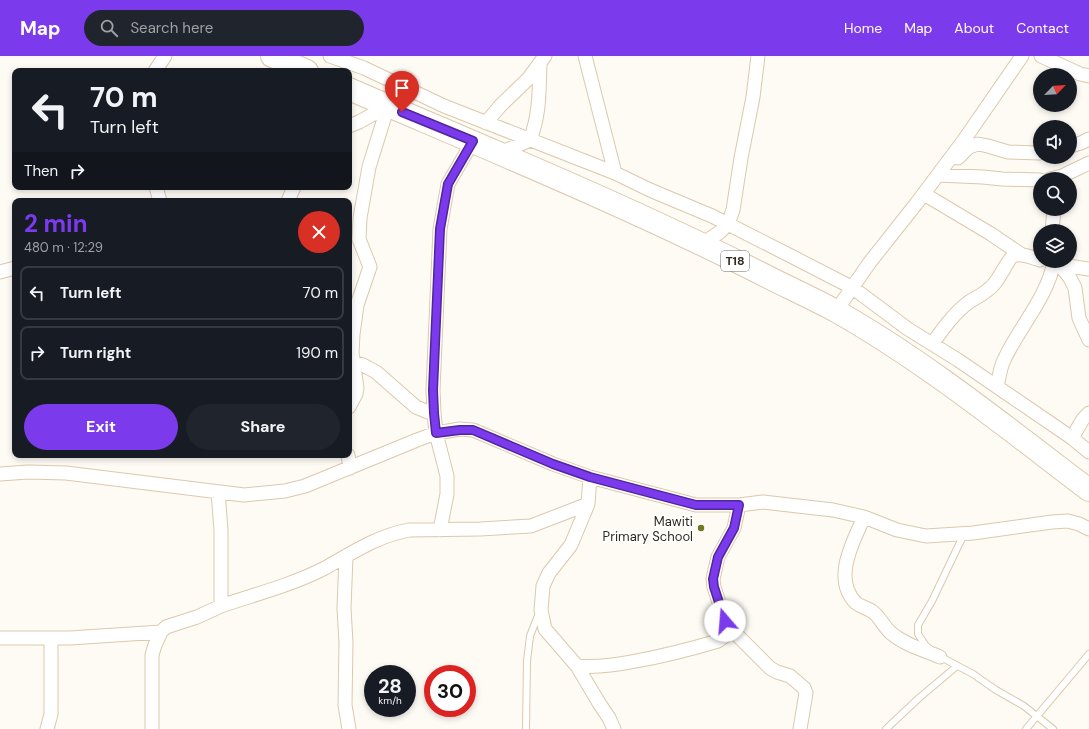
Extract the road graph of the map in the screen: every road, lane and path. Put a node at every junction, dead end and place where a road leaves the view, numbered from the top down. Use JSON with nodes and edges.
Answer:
{"nodes":[{"id":1,"x":165,"y":56,"type":"edge"},
{"id":2,"x":272,"y":56,"type":"edge"},
{"id":3,"x":330,"y":56,"type":"edge"},
{"id":4,"x":585,"y":56,"type":"edge"},
{"id":5,"x":758,"y":56,"type":"edge"},
{"id":6,"x":1022,"y":56,"type":"edge"},
{"id":7,"x":1041,"y":56,"type":"edge"},
{"id":8,"x":542,"y":60,"type":"edge"},
{"id":9,"x":362,"y":62,"type":"edge"},
{"id":10,"x":157,"y":68,"type":"edge"},
{"id":11,"x":300,"y":68,"type":"edge"},
{"id":12,"x":1089,"y":76,"type":"edge"},
{"id":13,"x":352,"y":90,"type":"edge"},
{"id":14,"x":388,"y":106,"type":"junction"},
{"id":15,"x":486,"y":123,"type":"junction"},
{"id":16,"x":352,"y":125,"type":"edge"},
{"id":17,"x":1089,"y":139,"type":"edge"},
{"id":18,"x":530,"y":140,"type":"junction"},
{"id":19,"x":473,"y":141,"type":"junction"},
{"id":20,"x":1077,"y":144,"type":"edge"},
{"id":21,"x":500,"y":153,"type":"junction"},
{"id":22,"x":1033,"y":153,"type":"edge"},
{"id":23,"x":947,"y":163,"type":"junction"},
{"id":24,"x":1089,"y":163,"type":"edge"},
{"id":25,"x":1070,"y":172,"type":"edge"},
{"id":26,"x":615,"y":173,"type":"junction"},
{"id":27,"x":938,"y":175,"type":"junction"},
{"id":28,"x":1033,"y":180,"type":"edge"},
{"id":29,"x":924,"y":194,"type":"junction"},
{"id":30,"x":728,"y":224,"type":"junction"},
{"id":31,"x":702,"y":244,"type":"junction"},
{"id":32,"x":1022,"y":255,"type":"junction"},
{"id":33,"x":1033,"y":258,"type":"edge"},
{"id":34,"x":1077,"y":267,"type":"edge"},
{"id":35,"x":1053,"y":268,"type":"edge"},
{"id":36,"x":1059,"y":268,"type":"edge"},
{"id":37,"x":12,"y":269,"type":"edge"},
{"id":38,"x":1089,"y":269,"type":"edge"},
{"id":39,"x":0,"y":272,"type":"edge"},
{"id":40,"x":853,"y":288,"type":"junction"},
{"id":41,"x":836,"y":311,"type":"junction"},
{"id":42,"x":1089,"y":340,"type":"edge"},
{"id":43,"x":932,"y":344,"type":"junction"},
{"id":44,"x":352,"y":353,"type":"edge"},
{"id":45,"x":352,"y":362,"type":"edge"},
{"id":46,"x":352,"y":366,"type":"edge"},
{"id":47,"x":997,"y":387,"type":"junction"},
{"id":48,"x":352,"y":401,"type":"edge"},
{"id":49,"x":1089,"y":412,"type":"edge"},
{"id":50,"x":434,"y":413,"type":"junction"},
{"id":51,"x":436,"y":433,"type":"junction"},
{"id":52,"x":1072,"y":438,"type":"junction"},
{"id":53,"x":1089,"y":452,"type":"edge"},
{"id":54,"x":348,"y":458,"type":"edge"},
{"id":55,"x":350,"y":468,"type":"junction"},
{"id":56,"x":0,"y":474,"type":"edge"},
{"id":57,"x":590,"y":477,"type":"junction"},
{"id":58,"x":1089,"y":490,"type":"edge"},
{"id":59,"x":218,"y":492,"type":"junction"},
{"id":60,"x":588,"y":504,"type":"junction"},
{"id":61,"x":739,"y":505,"type":"junction"},
{"id":62,"x":864,"y":517,"type":"junction"},
{"id":63,"x":1089,"y":529,"type":"edge"},
{"id":64,"x":440,"y":530,"type":"junction"},
{"id":65,"x":964,"y":534,"type":"junction"},
{"id":66,"x":346,"y":556,"type":"junction"},
{"id":67,"x":221,"y":606,"type":"junction"},
{"id":68,"x":541,"y":610,"type":"junction"},
{"id":69,"x":730,"y":628,"type":"junction"},
{"id":70,"x":161,"y":632,"type":"junction"},
{"id":71,"x":0,"y":638,"type":"edge"},
{"id":72,"x":51,"y":638,"type":"junction"},
{"id":73,"x":1089,"y":654,"type":"edge"},
{"id":74,"x":940,"y":657,"type":"junction"},
{"id":75,"x":577,"y":666,"type":"junction"},
{"id":76,"x":957,"y":666,"type":"junction"},
{"id":77,"x":1037,"y":716,"type":"junction"},
{"id":78,"x":47,"y":729,"type":"edge"},
{"id":79,"x":152,"y":729,"type":"edge"},
{"id":80,"x":348,"y":729,"type":"edge"},
{"id":81,"x":526,"y":729,"type":"edge"},
{"id":82,"x":614,"y":729,"type":"edge"},
{"id":83,"x":800,"y":729,"type":"edge"},
{"id":84,"x":886,"y":729,"type":"edge"},
{"id":85,"x":1026,"y":729,"type":"edge"},
{"id":86,"x":1053,"y":729,"type":"edge"}],
"edges":[{"from":1,"to":10,"type":"street"},
{"from":2,"to":11,"type":"highway"},
{"from":3,"to":9,"type":"street"},
{"from":4,"to":26,"type":"street"},
{"from":5,"to":30,"type":"street"},
{"from":6,"to":23,"type":"street"},
{"from":7,"to":12,"type":"street"},
{"from":8,"to":15,"type":"street"},
{"from":8,"to":18,"type":"street"},
{"from":9,"to":15,"type":"street"},
{"from":13,"to":14,"type":"highway","number":"T18"},
{"from":14,"to":16,"type":"street"},
{"from":14,"to":19,"type":"highway","number":"T18"},
{"from":14,"to":44,"type":"street"},
{"from":15,"to":18,"type":"street"},
{"from":17,"to":20,"type":"street"},
{"from":18,"to":21,"type":"street"},
{"from":18,"to":26,"type":"street"},
{"from":19,"to":21,"type":"highway","number":"T18"},
{"from":19,"to":50,"type":"street"},
{"from":21,"to":31,"type":"highway","number":"T18"},
{"from":22,"to":23,"type":"street"},
{"from":23,"to":27,"type":"street"},
{"from":24,"to":25,"type":"street"},
{"from":26,"to":30,"type":"street"},
{"from":27,"to":28,"type":"street"},
{"from":27,"to":29,"type":"street"},
{"from":29,"to":32,"type":"street"},
{"from":29,"to":40,"type":"street"},
{"from":30,"to":31,"type":"street"},
{"from":30,"to":40,"type":"street"},
{"from":31,"to":41,"type":"highway","number":"T18"},
{"from":32,"to":33,"type":"street"},
{"from":32,"to":43,"type":"street"},
{"from":34,"to":38,"type":"street"},
{"from":35,"to":47,"type":"street"},
{"from":36,"to":42,"type":"street"},
{"from":37,"to":39,"type":"street"},
{"from":40,"to":41,"type":"street"},
{"from":40,"to":43,"type":"street"},
{"from":41,"to":58,"type":"highway","number":"T18"},
{"from":43,"to":47,"type":"street"},
{"from":45,"to":50,"type":"street"},
{"from":46,"to":48,"type":"street"},
{"from":47,"to":52,"type":"street"},
{"from":49,"to":52,"type":"street"},
{"from":50,"to":51,"type":"street"},
{"from":51,"to":55,"type":"street"},
{"from":51,"to":57,"type":"street"},
{"from":51,"to":64,"type":"street"},
{"from":52,"to":53,"type":"street"},
{"from":54,"to":55,"type":"street"},
{"from":55,"to":59,"type":"street"},
{"from":56,"to":59,"type":"street"},
{"from":57,"to":60,"type":"street"},
{"from":57,"to":61,"type":"street"},
{"from":59,"to":67,"type":"street"},
{"from":60,"to":64,"type":"street"},
{"from":60,"to":68,"type":"street"},
{"from":61,"to":62,"type":"street"},
{"from":61,"to":69,"type":"street"},
{"from":62,"to":65,"type":"street"},
{"from":62,"to":74,"type":"street"},
{"from":63,"to":65,"type":"street"},
{"from":64,"to":66,"type":"street"},
{"from":65,"to":74,"type":"lane"},
{"from":66,"to":67,"type":"street"},
{"from":66,"to":80,"type":"street"},
{"from":67,"to":70,"type":"street"},
{"from":68,"to":75,"type":"street"},
{"from":68,"to":81,"type":"lane"},
{"from":69,"to":75,"type":"street"},
{"from":69,"to":83,"type":"street"},
{"from":70,"to":72,"type":"street"},
{"from":70,"to":79,"type":"street"},
{"from":71,"to":72,"type":"street"},
{"from":72,"to":78,"type":"street"},
{"from":73,"to":77,"type":"lane"},
{"from":74,"to":76,"type":"lane"},
{"from":75,"to":82,"type":"street"},
{"from":76,"to":77,"type":"lane"},
{"from":76,"to":84,"type":"lane"},
{"from":77,"to":85,"type":"lane"},
{"from":77,"to":86,"type":"lane"}]}
